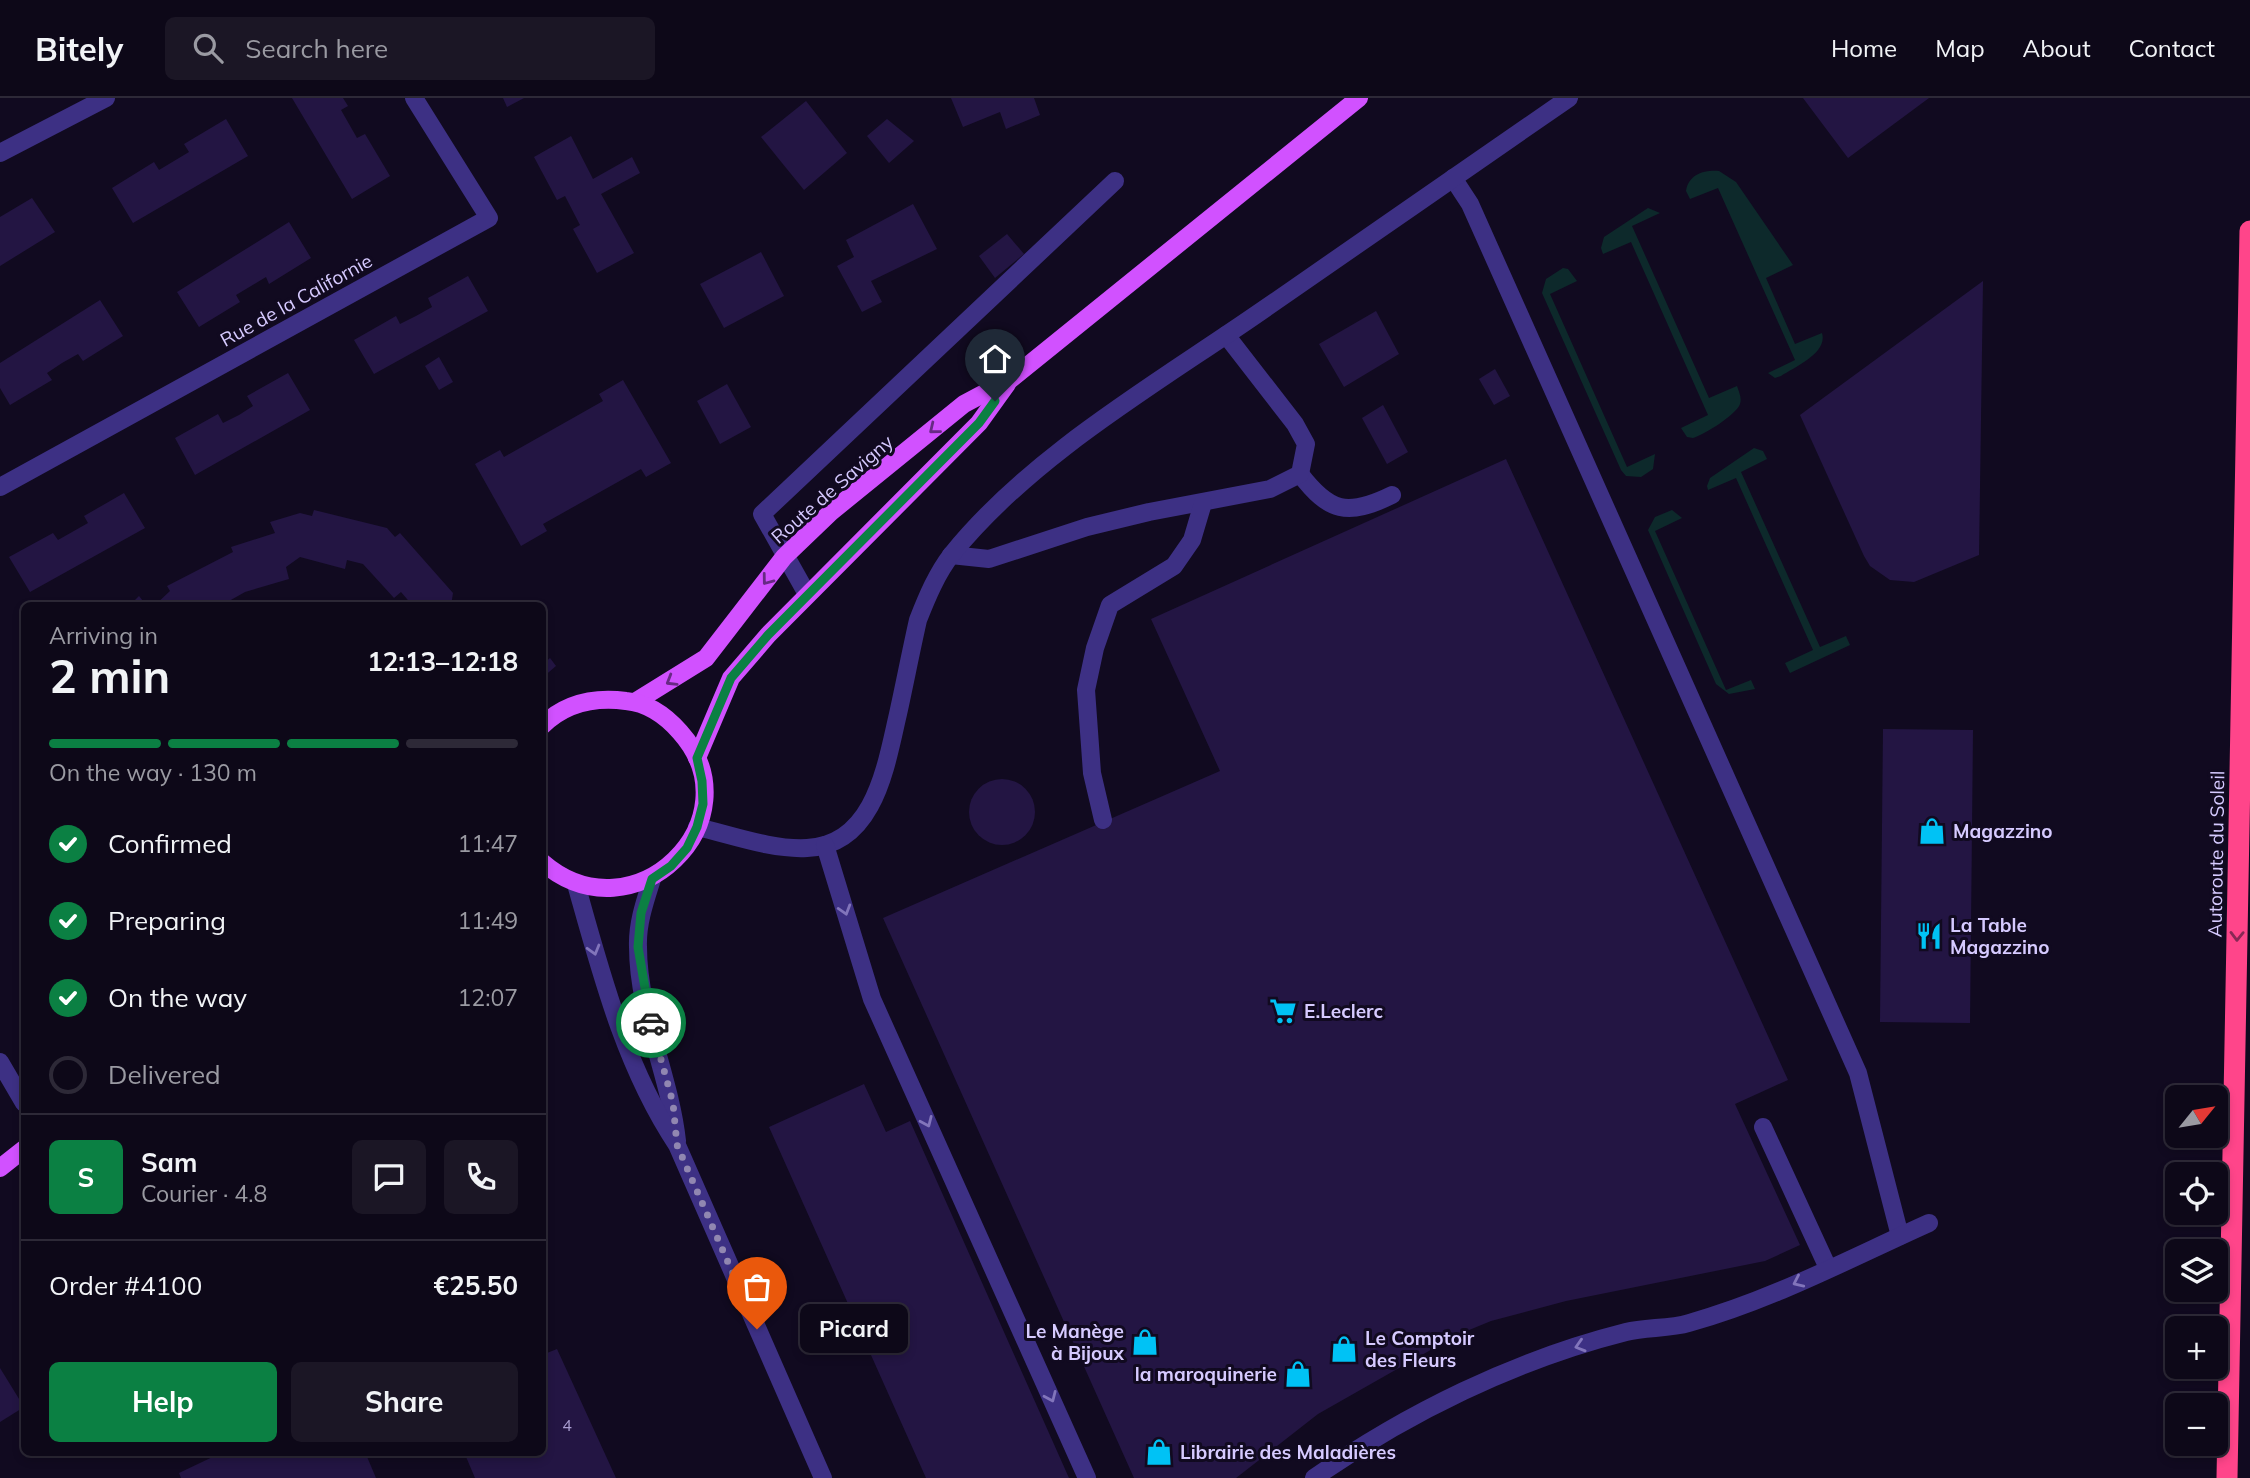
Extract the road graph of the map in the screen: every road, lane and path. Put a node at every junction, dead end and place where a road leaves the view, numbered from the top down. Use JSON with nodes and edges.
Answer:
{"nodes":[{"id":1,"x":106,"y":98,"type":"edge"},
{"id":2,"x":414,"y":98,"type":"edge"},
{"id":3,"x":1359,"y":98,"type":"edge"},
{"id":4,"x":1569,"y":98,"type":"edge"},
{"id":5,"x":0,"y":153,"type":"edge"},
{"id":6,"x":1453,"y":178,"type":"junction"},
{"id":7,"x":1115,"y":181,"type":"dead end"},
{"id":8,"x":2250,"y":231,"type":"edge"},
{"id":9,"x":1226,"y":335,"type":"junction"},
{"id":10,"x":1011,"y":379,"type":"junction"},
{"id":11,"x":1300,"y":474,"type":"junction"},
{"id":12,"x":0,"y":487,"type":"edge"},
{"id":13,"x":1392,"y":495,"type":"dead end"},
{"id":14,"x":1203,"y":503,"type":"junction"},
{"id":15,"x":951,"y":555,"type":"junction"},
{"id":16,"x":785,"y":557,"type":"junction"},
{"id":17,"x":807,"y":594,"type":"junction"},
{"id":18,"x":635,"y":702,"type":"junction"},
{"id":19,"x":546,"y":722,"type":"edge"},
{"id":20,"x":697,"y":758,"type":"junction"},
{"id":21,"x":1103,"y":820,"type":"dead end"},
{"id":22,"x":697,"y":827,"type":"junction"},
{"id":23,"x":825,"y":845,"type":"junction"},
{"id":24,"x":546,"y":865,"type":"edge"},
{"id":25,"x":652,"y":879,"type":"junction"},
{"id":26,"x":576,"y":884,"type":"junction"},
{"id":27,"x":0,"y":1062,"type":"edge"},
{"id":28,"x":21,"y":1097,"type":"edge"},
{"id":29,"x":1763,"y":1128,"type":"dead end"},
{"id":30,"x":677,"y":1145,"type":"junction"},
{"id":31,"x":21,"y":1151,"type":"edge"},
{"id":32,"x":0,"y":1168,"type":"edge"},
{"id":33,"x":1929,"y":1223,"type":"dead end"},
{"id":34,"x":1900,"y":1236,"type":"junction"},
{"id":35,"x":1828,"y":1268,"type":"junction"},
{"id":36,"x":822,"y":1478,"type":"edge"},
{"id":37,"x":1087,"y":1478,"type":"edge"},
{"id":38,"x":1314,"y":1478,"type":"edge"},
{"id":39,"x":2227,"y":1478,"type":"edge"}],
"edges":[{"from":1,"to":5,"type":"street"},
{"from":2,"to":12,"type":"street","name":"Rue de la Californie"},
{"from":3,"to":10,"type":"main road","name":"Route de Savigny"},
{"from":4,"to":6,"type":"street"},
{"from":6,"to":9,"type":"street"},
{"from":6,"to":34,"type":"street"},
{"from":7,"to":16,"type":"street"},
{"from":8,"to":39,"type":"highway","name":"Autoroute du Soleil","one_way":true},
{"from":9,"to":11,"type":"street"},
{"from":9,"to":15,"type":"street"},
{"from":10,"to":16,"type":"main road","name":"Route de Savigny","one_way":true},
{"from":10,"to":17,"type":"main road","name":"Route de Savigny"},
{"from":11,"to":13,"type":"street"},
{"from":11,"to":14,"type":"street"},
{"from":14,"to":15,"type":"street"},
{"from":14,"to":21,"type":"street"},
{"from":15,"to":23,"type":"street"},
{"from":16,"to":17,"type":"street"},
{"from":16,"to":18,"type":"main road","name":"Route de Savigny","one_way":true},
{"from":17,"to":20,"type":"main road","name":"Route de Savigny"},
{"from":18,"to":19,"type":"main road"},
{"from":18,"to":20,"type":"main road"},
{"from":20,"to":22,"type":"main road"},
{"from":22,"to":23,"type":"street"},
{"from":22,"to":25,"type":"main road"},
{"from":23,"to":37,"type":"street","one_way":true},
{"from":24,"to":26,"type":"main road"},
{"from":25,"to":26,"type":"main road"},
{"from":25,"to":30,"type":"street"},
{"from":26,"to":30,"type":"street","one_way":true},
{"from":27,"to":28,"type":"street"},
{"from":29,"to":35,"type":"street"},
{"from":30,"to":36,"type":"street"},
{"from":31,"to":32,"type":"main road"},
{"from":33,"to":34,"type":"street"},
{"from":34,"to":35,"type":"street"},
{"from":35,"to":38,"type":"street","one_way":true}]}
